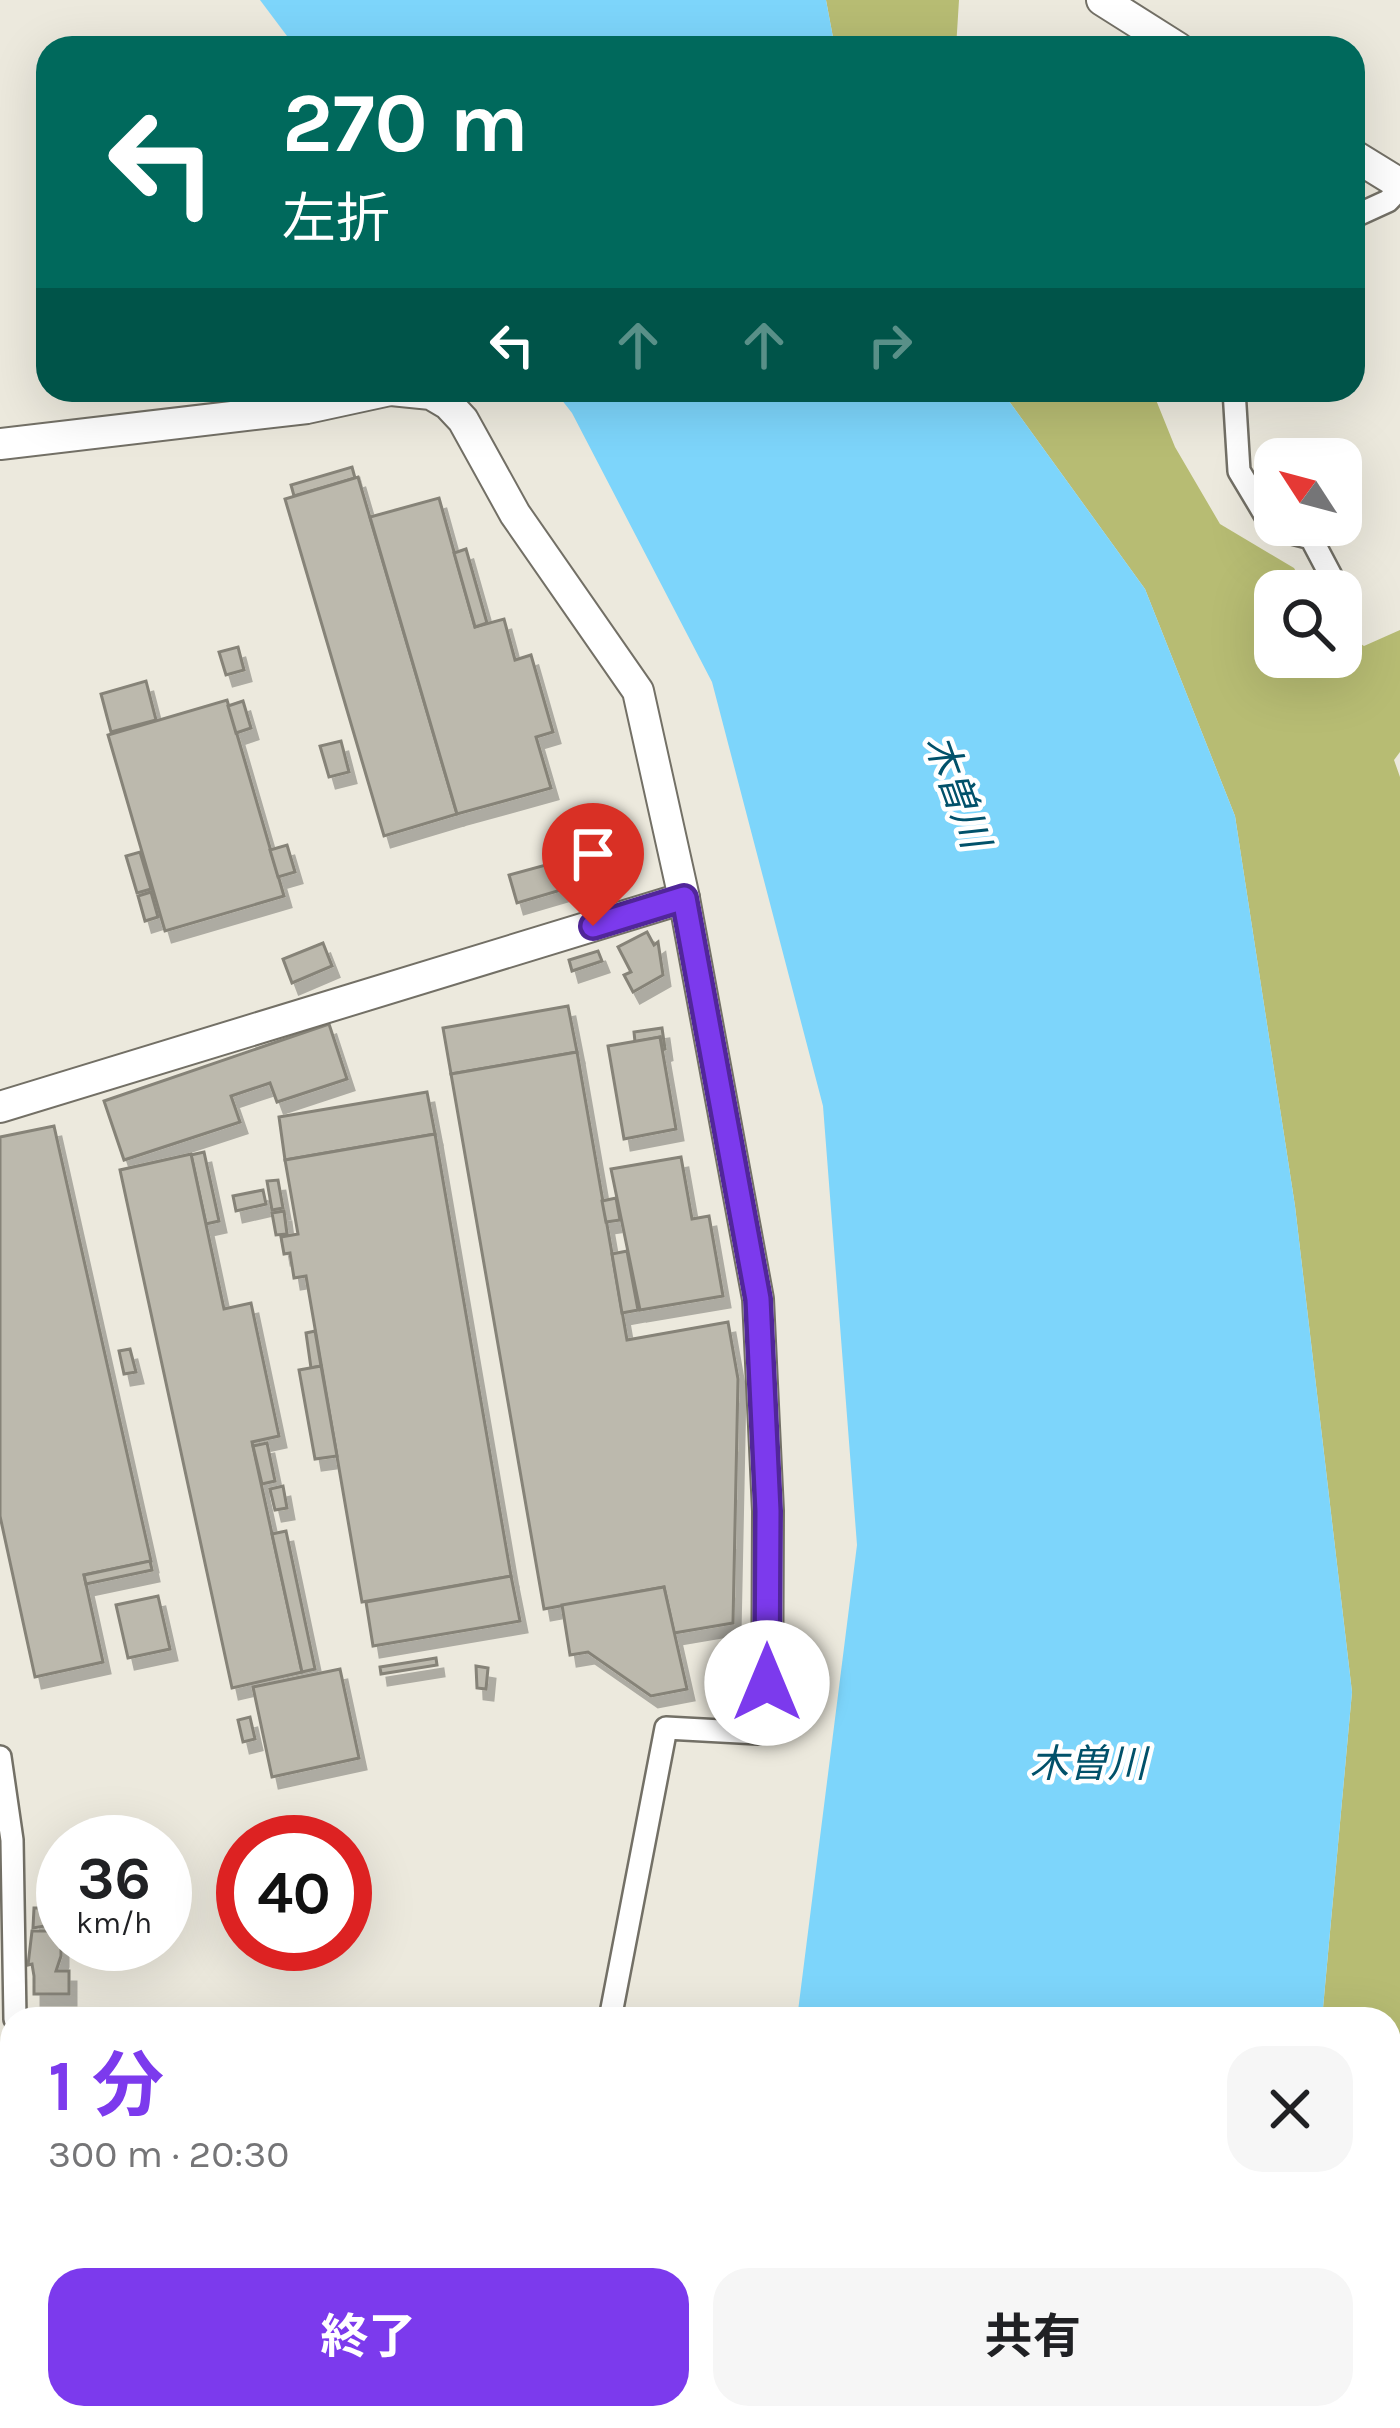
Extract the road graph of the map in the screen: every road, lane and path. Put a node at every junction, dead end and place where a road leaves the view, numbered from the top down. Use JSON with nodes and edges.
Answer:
{"nodes":[{"id":1,"x":1102,"y":0,"type":"edge"},
{"id":2,"x":1159,"y":36,"type":"edge"},
{"id":3,"x":1365,"y":163,"type":"edge"},
{"id":4,"x":1400,"y":186,"type":"edge"},
{"id":5,"x":1365,"y":212,"type":"edge"},
{"id":6,"x":335,"y":402,"type":"edge"},
{"id":7,"x":445,"y":402,"type":"edge"},
{"id":8,"x":1235,"y":402,"type":"edge"},
{"id":9,"x":0,"y":444,"type":"edge"},
{"id":10,"x":1328,"y":570,"type":"edge"},
{"id":11,"x":684,"y":898,"type":"junction"},
{"id":12,"x":0,"y":1106,"type":"edge"},
{"id":13,"x":767,"y":1726,"type":"joint"},
{"id":14,"x":0,"y":1757,"type":"edge"},
{"id":15,"x":15,"y":2007,"type":"edge"},
{"id":16,"x":612,"y":2007,"type":"edge"}],
"edges":[{"from":1,"to":2,"type":"street"},
{"from":3,"to":4,"type":"street"},
{"from":4,"to":5,"type":"street"},
{"from":6,"to":9,"type":"street"},
{"from":7,"to":11,"type":"street"},
{"from":8,"to":10,"type":"street"},
{"from":11,"to":12,"type":"street"},
{"from":11,"to":13,"type":"street"},
{"from":13,"to":16,"type":"street"},
{"from":14,"to":15,"type":"street"}]}
